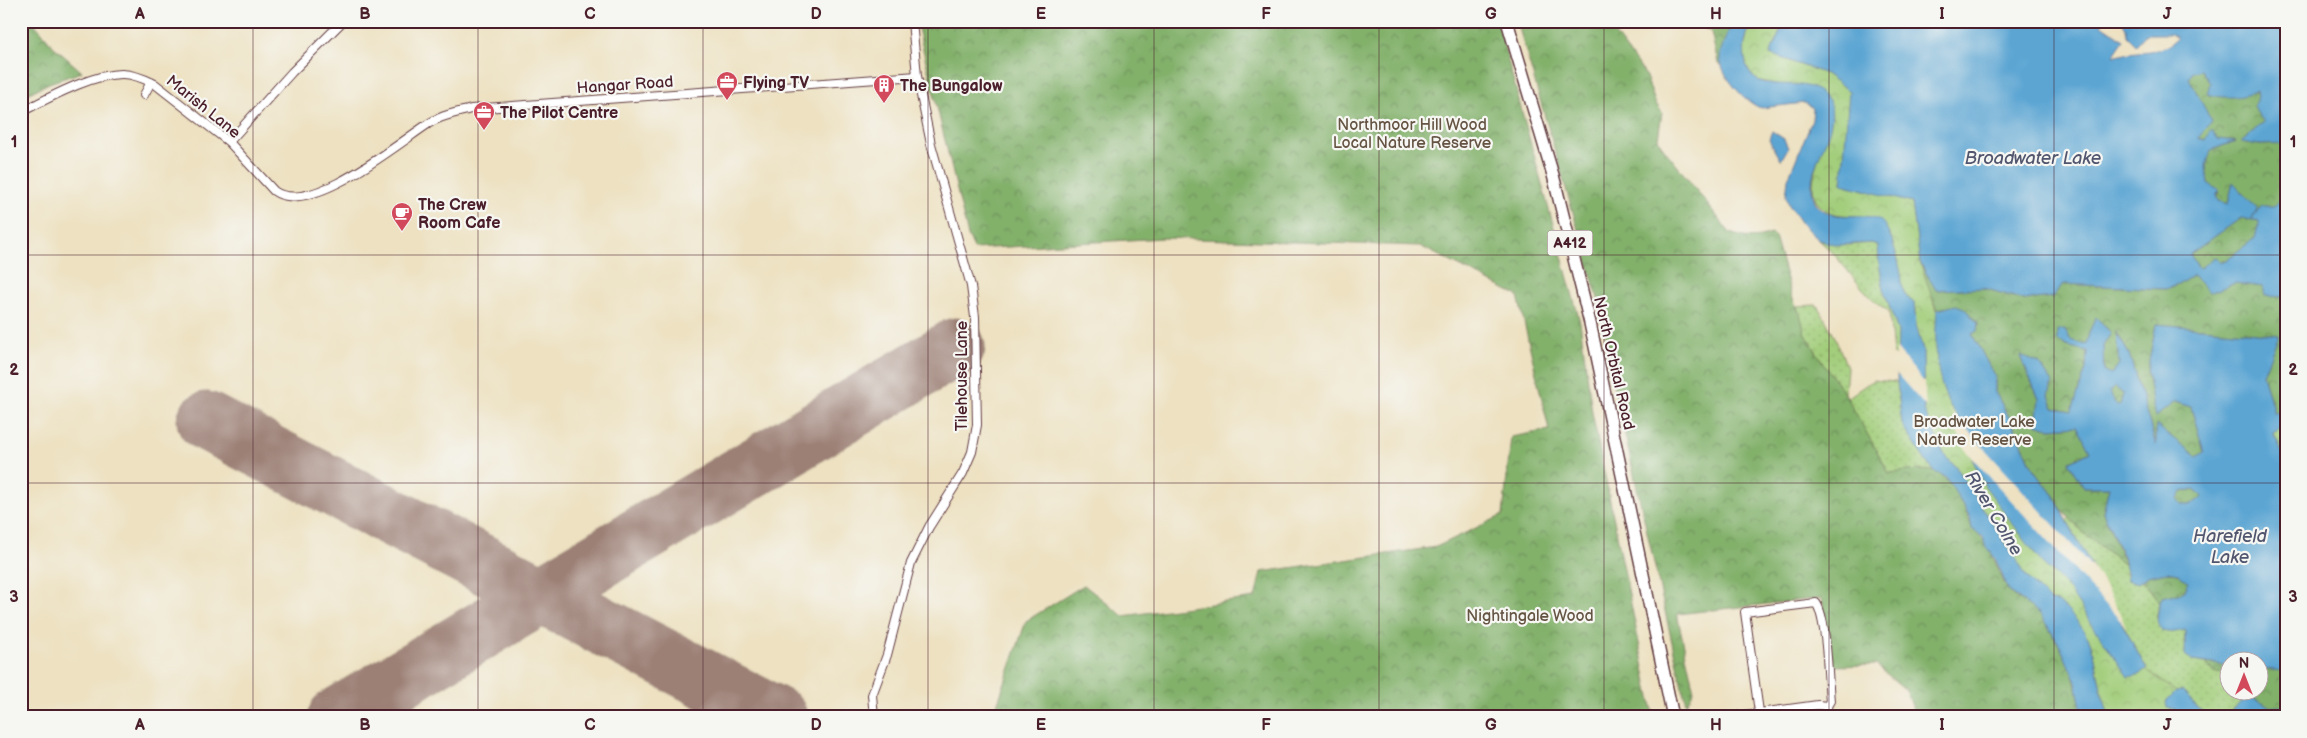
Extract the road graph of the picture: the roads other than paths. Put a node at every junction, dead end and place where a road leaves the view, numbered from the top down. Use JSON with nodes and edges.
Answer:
{"nodes":[{"id":1,"x":344,"y":21,"type":"edge"},
{"id":2,"x":912,"y":21,"type":"edge"},
{"id":3,"x":1507,"y":21,"type":"edge"},
{"id":4,"x":917,"y":76,"type":"junction"},
{"id":5,"x":151,"y":82,"type":"junction"},
{"id":6,"x":144,"y":95,"type":"dead end"},
{"id":7,"x":21,"y":112,"type":"edge"},
{"id":8,"x":229,"y":142,"type":"junction"},
{"id":9,"x":354,"y":174,"type":"joint"},
{"id":10,"x":1827,"y":706,"type":"junction"},
{"id":11,"x":1759,"y":712,"type":"junction"},
{"id":12,"x":874,"y":717,"type":"edge"},
{"id":13,"x":1673,"y":717,"type":"edge"},
{"id":14,"x":1730,"y":717,"type":"edge"},
{"id":15,"x":1828,"y":717,"type":"edge"}],
"edges":[{"from":1,"to":8,"type":"street"},
{"from":2,"to":4,"type":"street","name":"Tilehouse Lane"},
{"from":3,"to":13,"type":"main road","name":"North Orbital Road","number":"A412"},
{"from":4,"to":9,"type":"street","name":"Hangar Road"},
{"from":4,"to":12,"type":"street","name":"Tilehouse Lane"},
{"from":5,"to":6,"type":"street"},
{"from":5,"to":7,"type":"street","name":"Marish Lane"},
{"from":5,"to":8,"type":"street","name":"Marish Lane"},
{"from":8,"to":9,"type":"street","name":"Marish Lane"},
{"from":10,"to":11,"type":"street"},
{"from":10,"to":11,"type":"street"},
{"from":10,"to":15,"type":"street"},
{"from":11,"to":14,"type":"street"}]}
